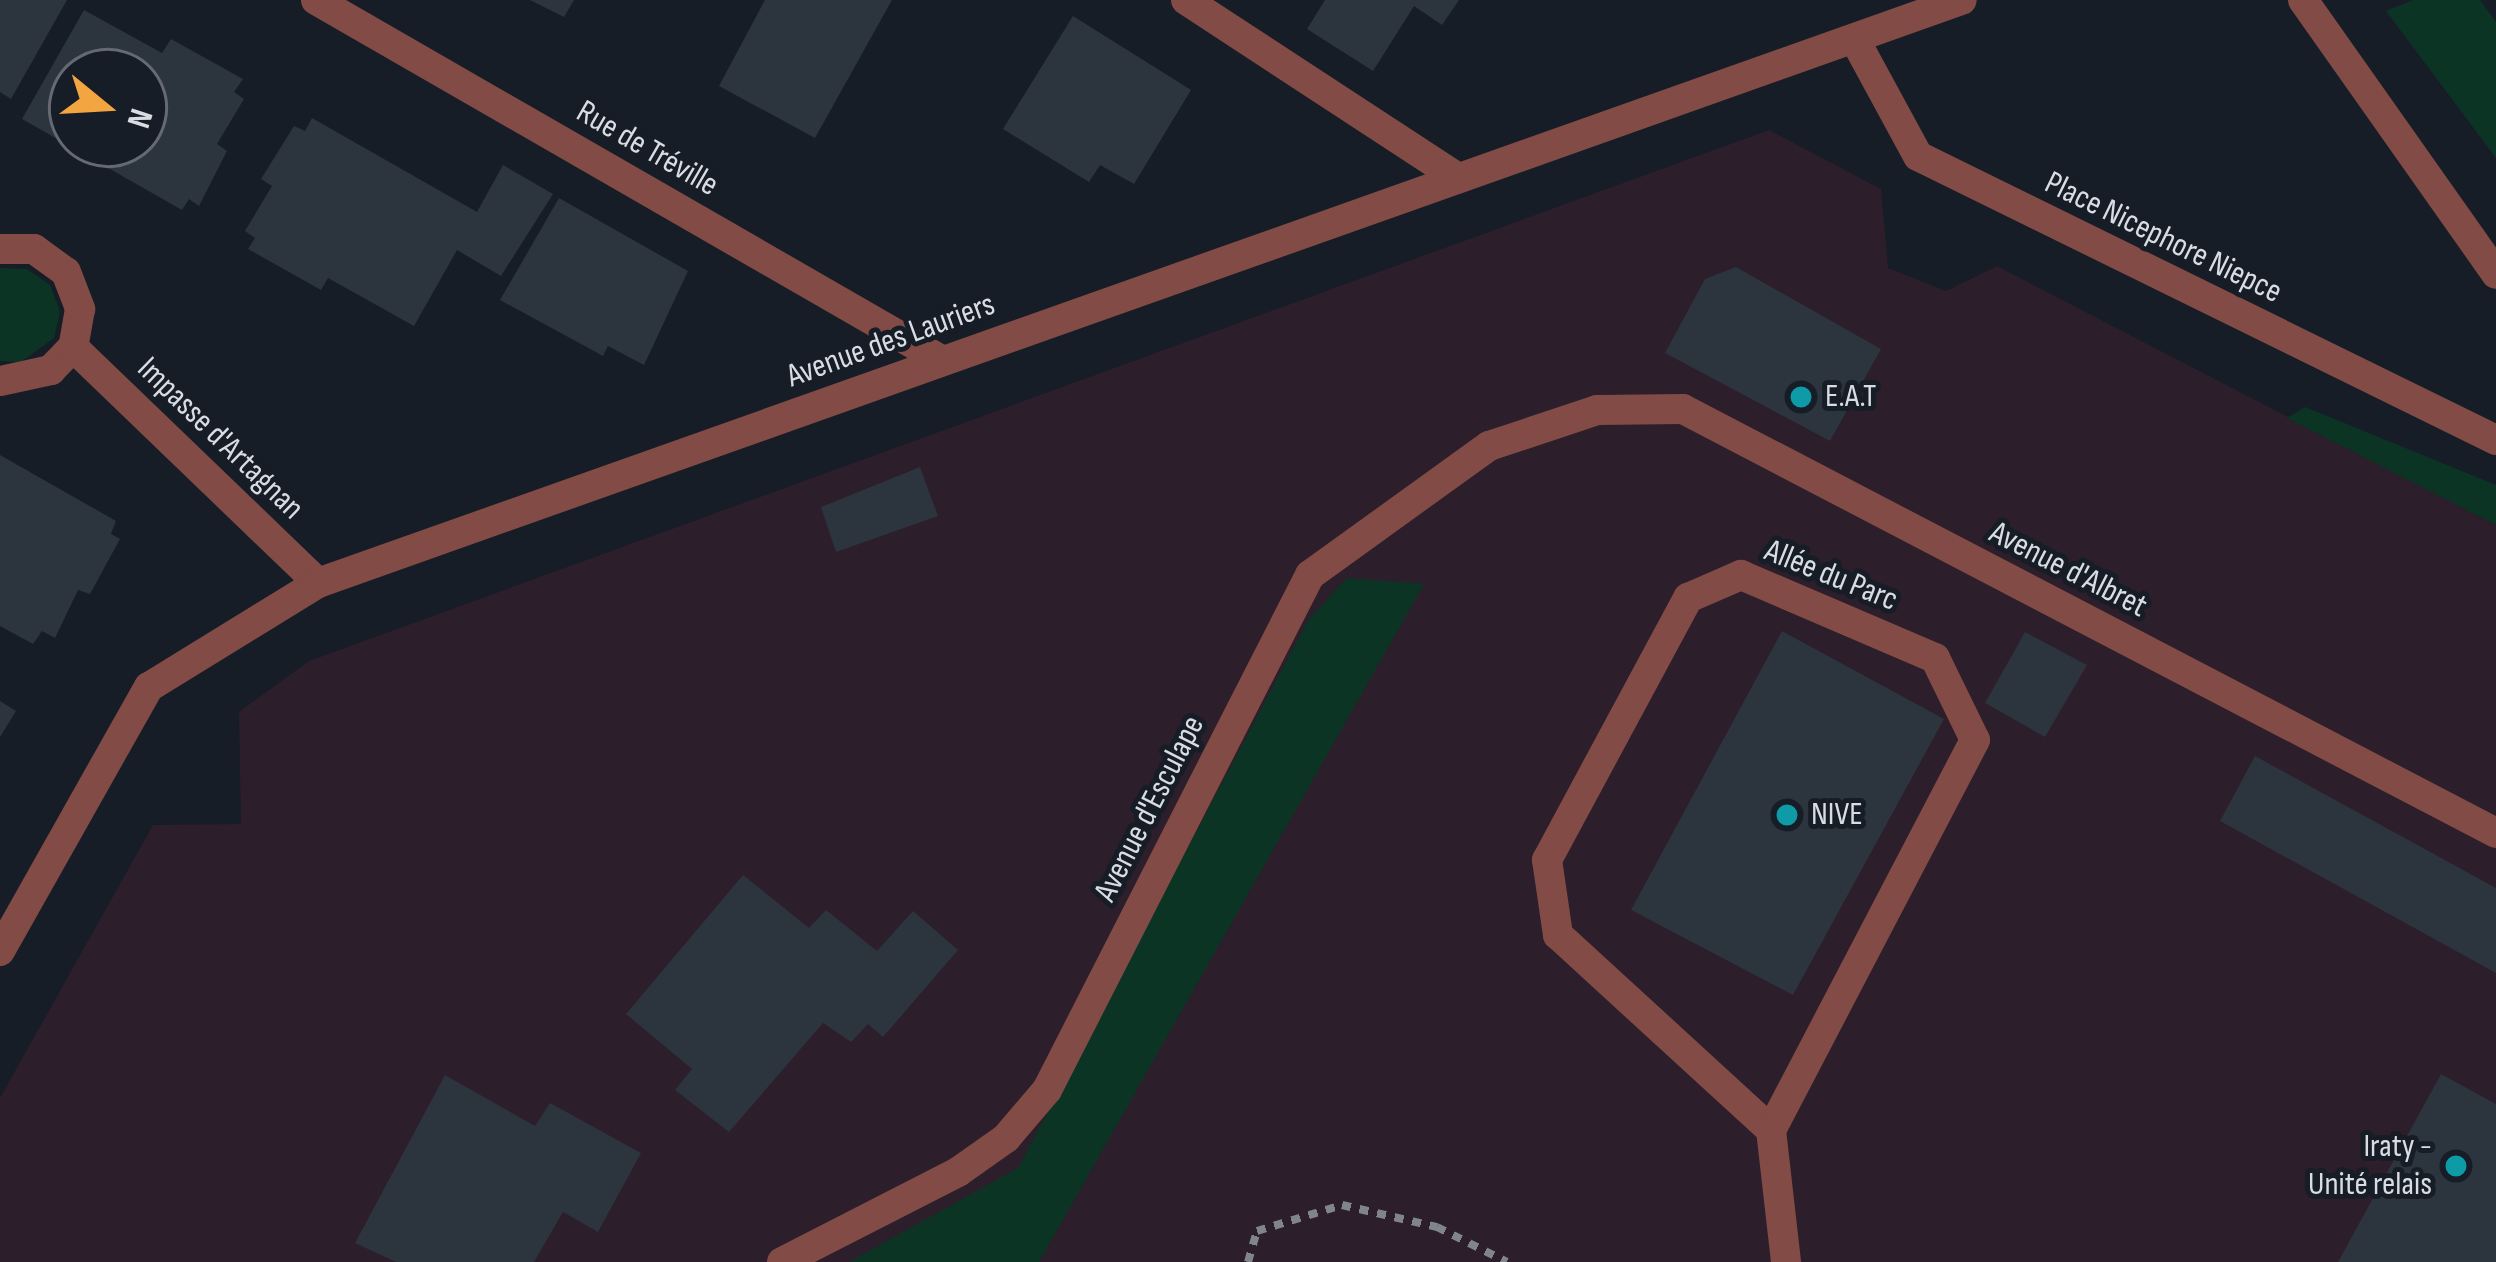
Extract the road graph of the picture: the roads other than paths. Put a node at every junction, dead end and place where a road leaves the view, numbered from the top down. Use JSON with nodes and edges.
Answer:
{"nodes":[{"id":1,"x":316,"y":0,"type":"edge"},
{"id":2,"x":1186,"y":0,"type":"edge"},
{"id":3,"x":1962,"y":0,"type":"edge"},
{"id":4,"x":2302,"y":0,"type":"edge"},
{"id":5,"x":1855,"y":40,"type":"junction"},
{"id":6,"x":1457,"y":177,"type":"junction"},
{"id":7,"x":0,"y":249,"type":"edge"},
{"id":8,"x":2496,"y":274,"type":"edge"},
{"id":9,"x":73,"y":347,"type":"junction"},
{"id":10,"x":943,"y":361,"type":"junction"},
{"id":11,"x":0,"y":381,"type":"edge"},
{"id":12,"x":1598,"y":410,"type":"joint"},
{"id":13,"x":2496,"y":440,"type":"edge"},
{"id":14,"x":318,"y":583,"type":"junction"},
{"id":15,"x":2496,"y":833,"type":"edge"},
{"id":16,"x":0,"y":952,"type":"edge"},
{"id":17,"x":1771,"y":1130,"type":"junction"},
{"id":18,"x":782,"y":1262,"type":"edge"},
{"id":19,"x":1786,"y":1262,"type":"edge"}],
"edges":[{"from":1,"to":10,"type":"street","name":"Rue de Tréville"},
{"from":2,"to":6,"type":"street"},
{"from":3,"to":5,"type":"street","name":"Avenue des Lauriers"},
{"from":4,"to":8,"type":"street"},
{"from":5,"to":6,"type":"street","name":"Avenue des Lauriers"},
{"from":5,"to":13,"type":"street","name":"Place Nicephore Niepce"},
{"from":6,"to":10,"type":"street","name":"Avenue des Lauriers"},
{"from":7,"to":9,"type":"street"},
{"from":9,"to":11,"type":"street"},
{"from":9,"to":14,"type":"street","name":"Impasse d'Artagnan"},
{"from":10,"to":14,"type":"street","name":"Avenue des Lauriers"},
{"from":12,"to":15,"type":"street","name":"Avenue d'Albret"},
{"from":12,"to":18,"type":"street","name":"Avenue d'Esculape"},
{"from":14,"to":16,"type":"street","name":"Avenue des Lauriers"},
{"from":17,"to":17,"type":"street","name":"Allée du Parc"},
{"from":17,"to":19,"type":"street"}]}
